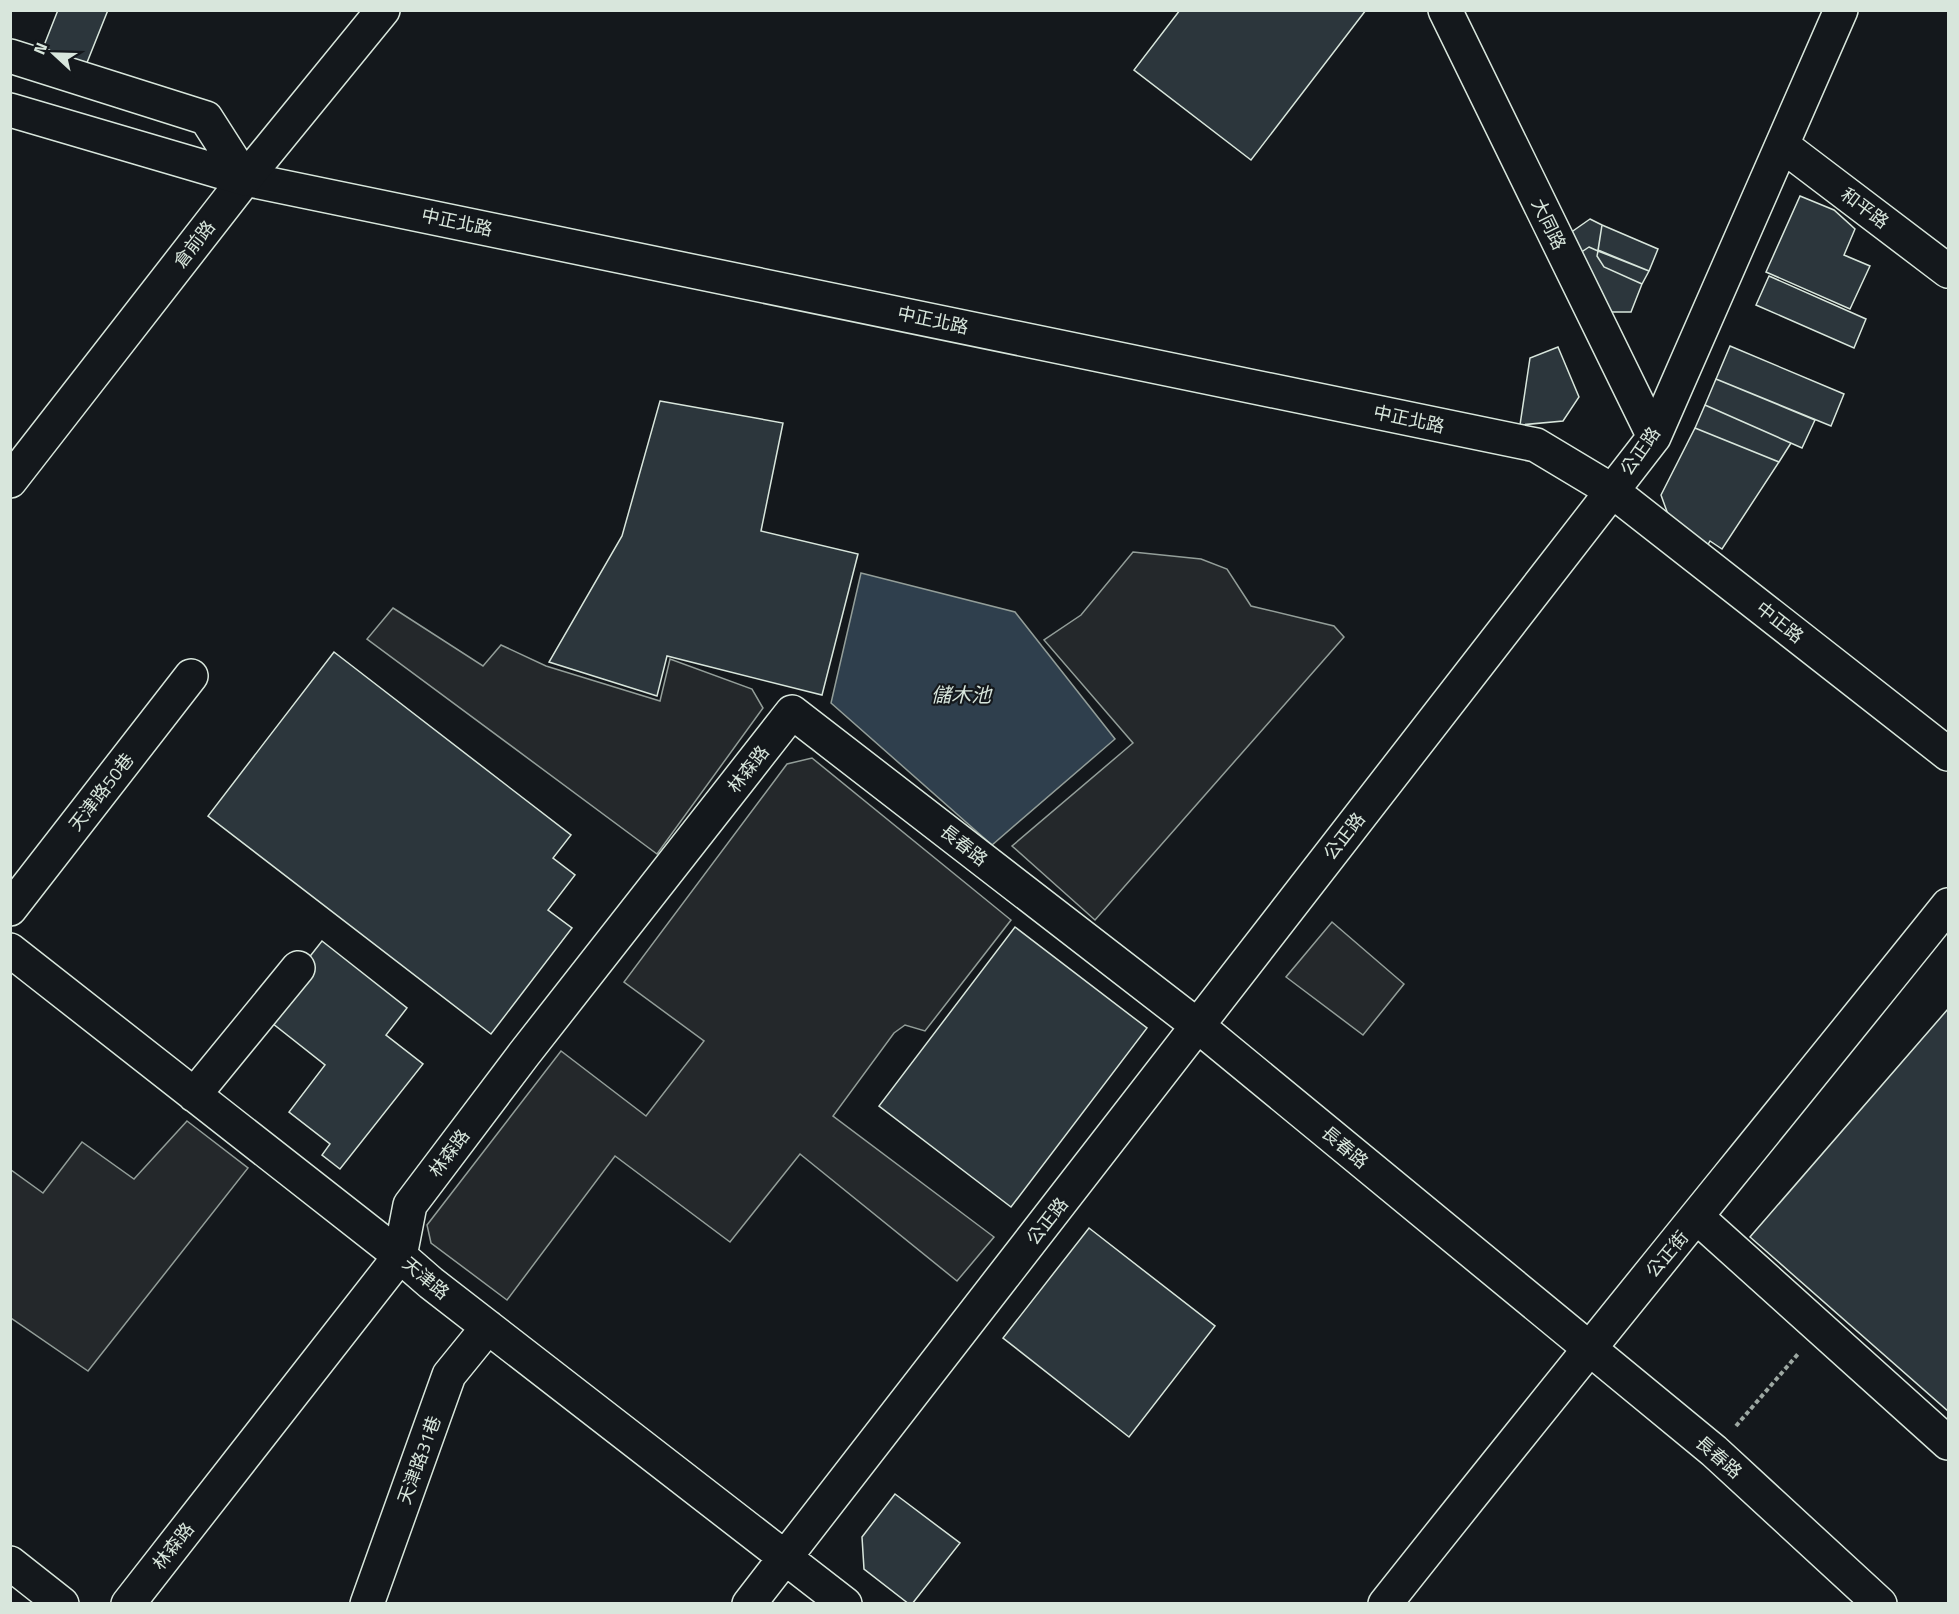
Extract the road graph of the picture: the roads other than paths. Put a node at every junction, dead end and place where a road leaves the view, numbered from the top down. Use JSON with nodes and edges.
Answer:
{"nodes":[{"id":1,"x":383,"y":10,"type":"edge"},
{"id":2,"x":1445,"y":10,"type":"edge"},
{"id":3,"x":1841,"y":10,"type":"edge"},
{"id":4,"x":10,"y":56,"type":"edge"},
{"id":5,"x":10,"y":110,"type":"edge"},
{"id":6,"x":1782,"y":145,"type":"junction"},
{"id":7,"x":245,"y":178,"type":"junction"},
{"id":8,"x":1948,"y":271,"type":"edge"},
{"id":9,"x":1654,"y":437,"type":"junction"},
{"id":10,"x":10,"y":481,"type":"edge"},
{"id":11,"x":1611,"y":490,"type":"junction"},
{"id":12,"x":191,"y":676,"type":"dead end"},
{"id":13,"x":792,"y":712,"type":"joint"},
{"id":14,"x":1948,"y":754,"type":"edge"},
{"id":15,"x":1948,"y":905,"type":"edge"},
{"id":16,"x":10,"y":909,"type":"edge"},
{"id":17,"x":10,"y":950,"type":"edge"},
{"id":18,"x":298,"y":968,"type":"dead end"},
{"id":19,"x":1198,"y":1026,"type":"junction"},
{"id":20,"x":194,"y":1095,"type":"junction"},
{"id":21,"x":1698,"y":1218,"type":"junction"},
{"id":22,"x":400,"y":1256,"type":"junction"},
{"id":23,"x":488,"y":1327,"type":"junction"},
{"id":24,"x":1588,"y":1348,"type":"junction"},
{"id":25,"x":1948,"y":1443,"type":"edge"},
{"id":26,"x":785,"y":1557,"type":"junction"},
{"id":27,"x":10,"y":1563,"type":"edge"},
{"id":28,"x":62,"y":1604,"type":"edge"},
{"id":29,"x":128,"y":1604,"type":"edge"},
{"id":30,"x":367,"y":1604,"type":"edge"},
{"id":31,"x":749,"y":1604,"type":"edge"},
{"id":32,"x":844,"y":1604,"type":"edge"},
{"id":33,"x":1385,"y":1604,"type":"edge"},
{"id":34,"x":1880,"y":1604,"type":"edge"}],
"edges":[{"from":1,"to":7,"type":"street","name":"倉前路"},
{"from":2,"to":9,"type":"street","name":"大同路"},
{"from":3,"to":6,"type":"street","name":"公正路"},
{"from":4,"to":7,"type":"street"},
{"from":5,"to":7,"type":"street","name":"中正北路"},
{"from":6,"to":8,"type":"street","name":"和平路"},
{"from":6,"to":9,"type":"street","name":"公正路"},
{"from":7,"to":10,"type":"street","name":"倉前路"},
{"from":7,"to":11,"type":"street","name":"中正北路"},
{"from":9,"to":11,"type":"street","name":"公正路"},
{"from":11,"to":14,"type":"street","name":"中正路"},
{"from":11,"to":19,"type":"street","name":"公正路"},
{"from":12,"to":16,"type":"street","name":"天津路50巷"},
{"from":13,"to":19,"type":"street","name":"長春路"},
{"from":13,"to":22,"type":"street","name":"林森路"},
{"from":15,"to":21,"type":"street","name":"公正街"},
{"from":17,"to":20,"type":"street","name":"天津路"},
{"from":18,"to":20,"type":"street"},
{"from":19,"to":24,"type":"street","name":"長春路"},
{"from":19,"to":26,"type":"street","name":"公正路"},
{"from":20,"to":22,"type":"street","name":"天津路"},
{"from":21,"to":24,"type":"street","name":"公正街"},
{"from":21,"to":25,"type":"street"},
{"from":22,"to":23,"type":"street","name":"天津路"},
{"from":22,"to":29,"type":"street","name":"林森路"},
{"from":23,"to":26,"type":"street","name":"天津路"},
{"from":23,"to":30,"type":"street","name":"天津路31巷"},
{"from":24,"to":33,"type":"street","name":"公正街"},
{"from":24,"to":34,"type":"street","name":"長春路"},
{"from":26,"to":31,"type":"street","name":"公正路"},
{"from":26,"to":32,"type":"street","name":"天津路"},
{"from":27,"to":28,"type":"street"}]}
